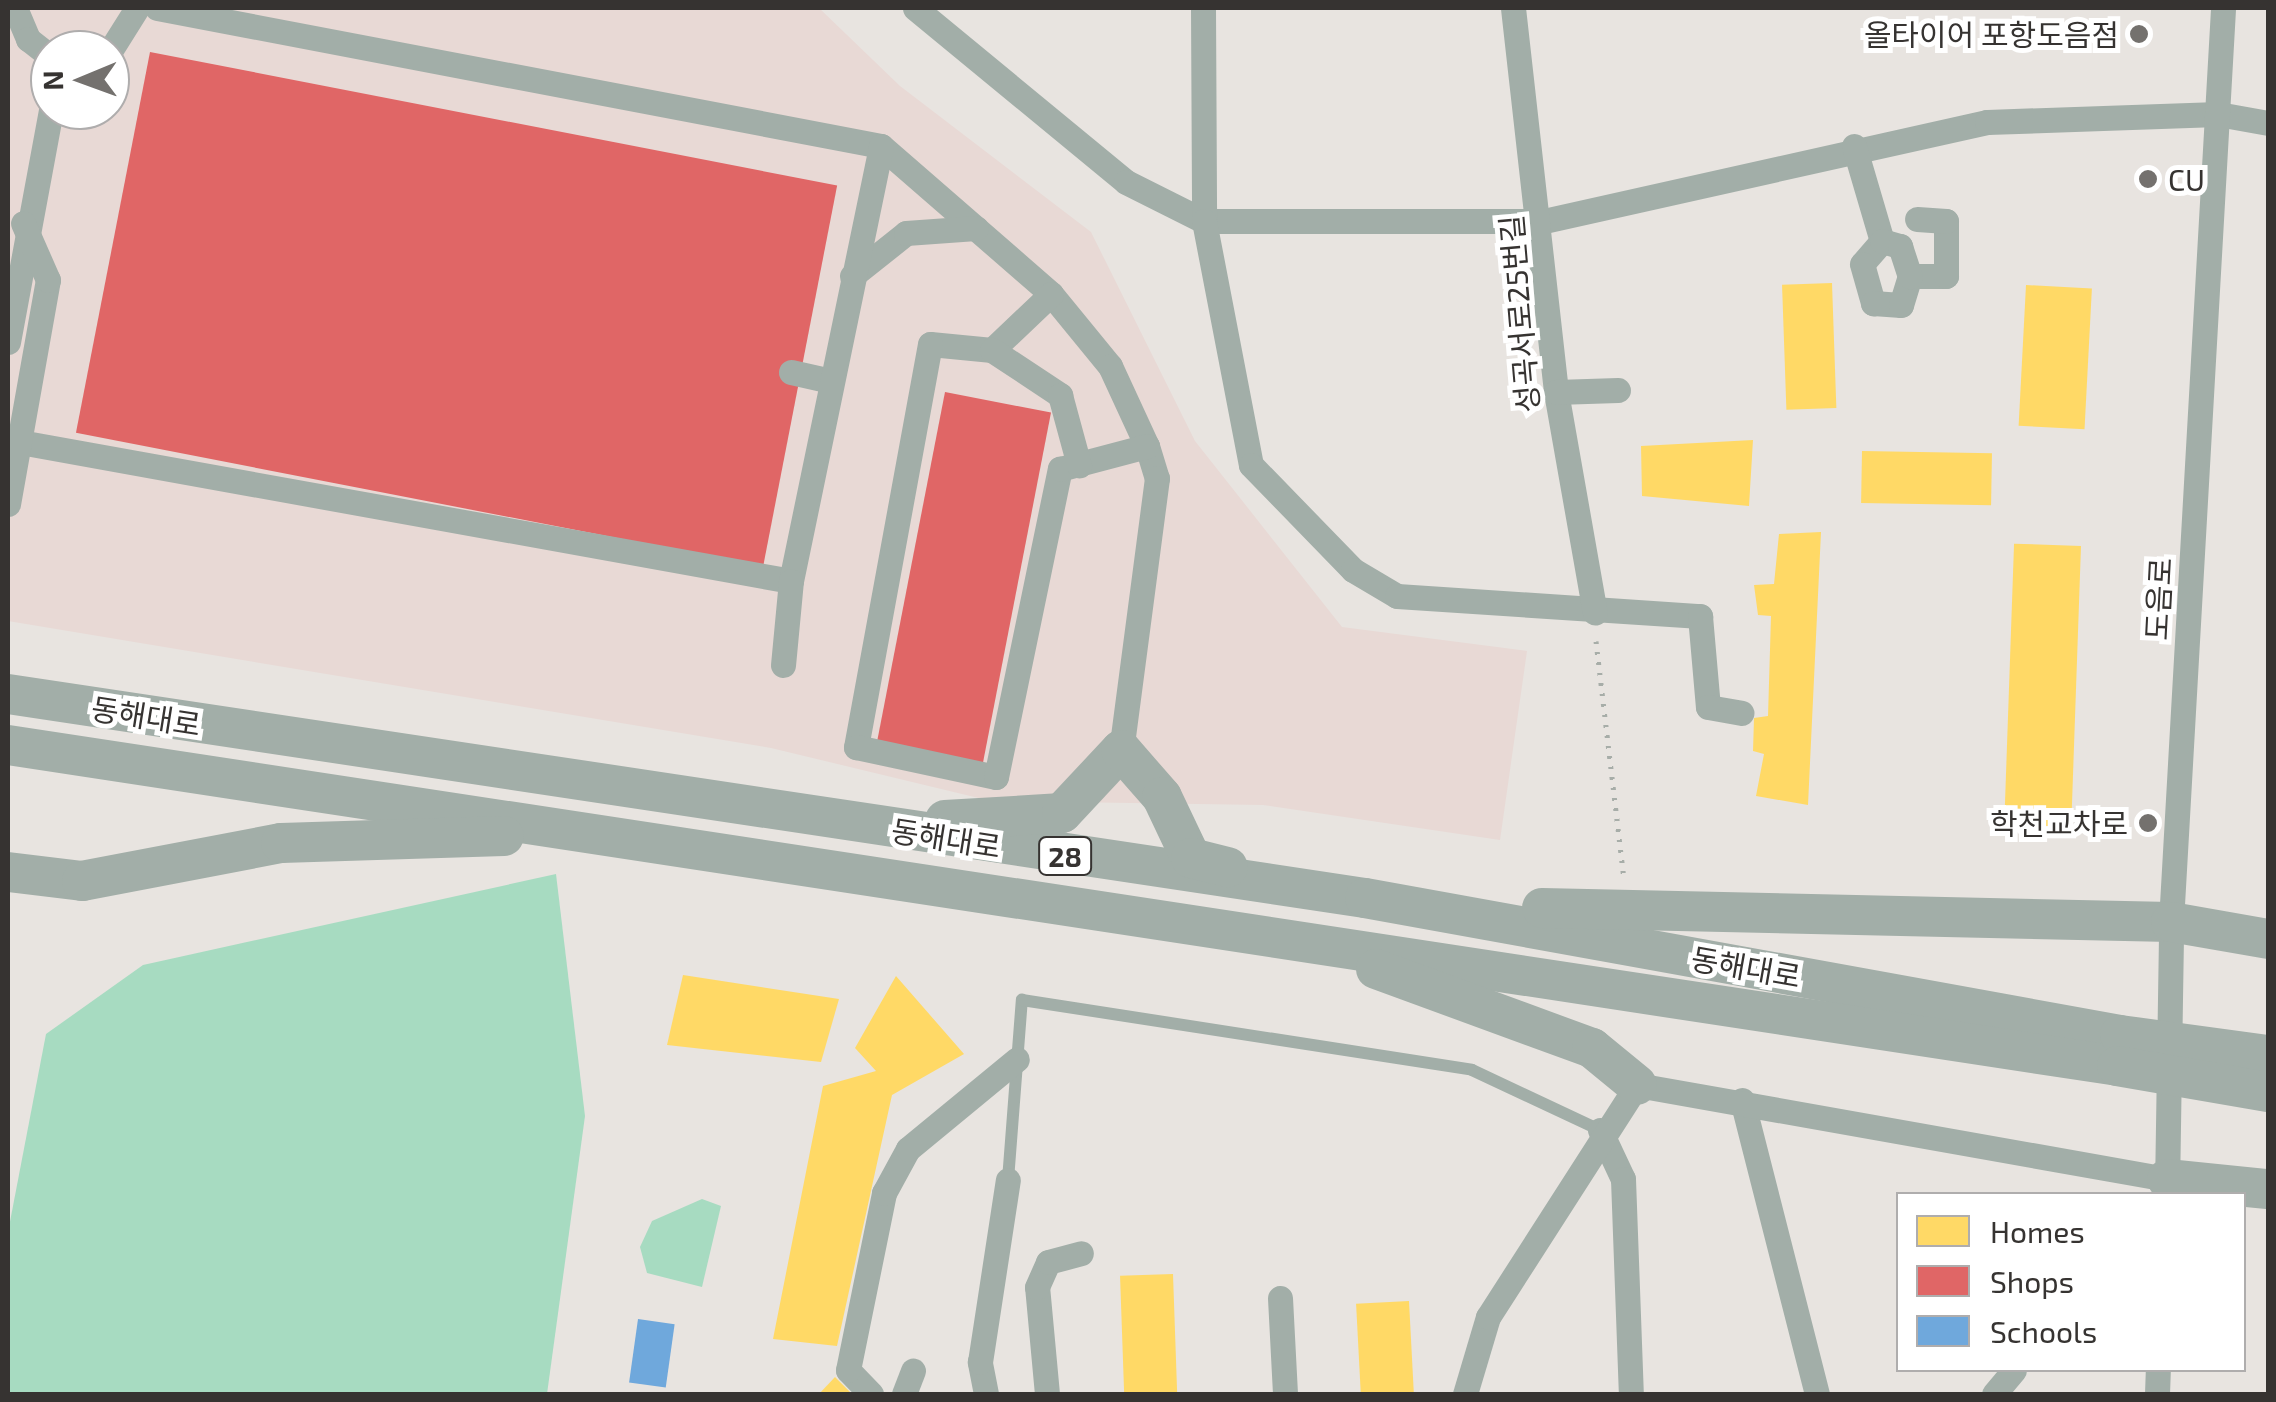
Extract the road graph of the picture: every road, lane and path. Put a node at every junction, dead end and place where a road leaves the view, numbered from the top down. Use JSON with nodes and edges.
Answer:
{"nodes":[{"id":1,"x":15,"y":8,"type":"edge"},
{"id":2,"x":136,"y":8,"type":"edge"},
{"id":3,"x":157,"y":8,"type":"edge"},
{"id":4,"x":915,"y":8,"type":"edge"},
{"id":5,"x":1203,"y":8,"type":"edge"},
{"id":6,"x":1513,"y":8,"type":"edge"},
{"id":7,"x":2223,"y":8,"type":"edge"},
{"id":8,"x":123,"y":30,"type":"edge"},
{"id":9,"x":30,"y":41,"type":"edge"},
{"id":10,"x":2218,"y":114,"type":"junction"},
{"id":11,"x":2268,"y":123,"type":"edge"},
{"id":12,"x":46,"y":130,"type":"edge"},
{"id":13,"x":881,"y":146,"type":"junction"},
{"id":14,"x":1854,"y":146,"type":"junction"},
{"id":15,"x":1916,"y":219,"type":"dead end"},
{"id":16,"x":1204,"y":221,"type":"junction"},
{"id":17,"x":23,"y":222,"type":"junction"},
{"id":18,"x":1544,"y":222,"type":"junction"},
{"id":19,"x":976,"y":228,"type":"junction"},
{"id":20,"x":1882,"y":241,"type":"junction"},
{"id":21,"x":8,"y":250,"type":"edge"},
{"id":22,"x":852,"y":276,"type":"junction"},
{"id":23,"x":1910,"y":276,"type":"junction"},
{"id":24,"x":1050,"y":294,"type":"junction"},
{"id":25,"x":9,"y":332,"type":"edge"},
{"id":26,"x":992,"y":350,"type":"junction"},
{"id":27,"x":791,"y":372,"type":"dead end"},
{"id":28,"x":831,"y":381,"type":"junction"},
{"id":29,"x":1618,"y":390,"type":"dead end"},
{"id":30,"x":1556,"y":392,"type":"junction"},
{"id":31,"x":20,"y":442,"type":"junction"},
{"id":32,"x":1146,"y":446,"type":"junction"},
{"id":33,"x":1079,"y":465,"type":"junction"},
{"id":34,"x":8,"y":504,"type":"edge"},
{"id":35,"x":791,"y":581,"type":"junction"},
{"id":36,"x":1596,"y":613,"type":"junction"},
{"id":37,"x":783,"y":665,"type":"dead end"},
{"id":38,"x":8,"y":694,"type":"edge"},
{"id":39,"x":1740,"y":713,"type":"dead end"},
{"id":40,"x":8,"y":745,"type":"edge"},
{"id":41,"x":1120,"y":750,"type":"junction"},
{"id":42,"x":846,"y":823,"type":"junction"},
{"id":43,"x":577,"y":830,"type":"junction"},
{"id":44,"x":8,"y":872,"type":"edge"},
{"id":45,"x":1626,"y":888,"type":"dead end"},
{"id":46,"x":1365,"y":898,"type":"junction"},
{"id":47,"x":2172,"y":922,"type":"junction"},
{"id":48,"x":1292,"y":938,"type":"junction"},
{"id":49,"x":2268,"y":939,"type":"edge"},
{"id":50,"x":2118,"y":1050,"type":"junction"},
{"id":51,"x":2268,"y":1055,"type":"edge"},
{"id":52,"x":1017,"y":1059,"type":"junction"},
{"id":53,"x":1637,"y":1085,"type":"junction"},
{"id":54,"x":2268,"y":1092,"type":"edge"},
{"id":55,"x":1742,"y":1100,"type":"junction"},
{"id":56,"x":1600,"y":1130,"type":"junction"},
{"id":57,"x":1008,"y":1180,"type":"joint"},
{"id":58,"x":2163,"y":1189,"type":"edge"},
{"id":59,"x":2268,"y":1190,"type":"edge"},
{"id":60,"x":1082,"y":1253,"type":"dead end"},
{"id":61,"x":1280,"y":1298,"type":"dead end"},
{"id":62,"x":2012,"y":1372,"type":"edge"},
{"id":63,"x":871,"y":1394,"type":"edge"},
{"id":64,"x":986,"y":1394,"type":"edge"},
{"id":65,"x":1047,"y":1394,"type":"edge"},
{"id":66,"x":1285,"y":1394,"type":"edge"},
{"id":67,"x":1466,"y":1394,"type":"edge"},
{"id":68,"x":1631,"y":1394,"type":"edge"},
{"id":69,"x":1817,"y":1394,"type":"edge"},
{"id":70,"x":1994,"y":1394,"type":"edge"}],
"edges":[{"from":1,"to":9,"type":"street"},
{"from":2,"to":8,"type":"street"},
{"from":3,"to":13,"type":"street"},
{"from":4,"to":16,"type":"street"},
{"from":5,"to":16,"type":"street"},
{"from":6,"to":18,"type":"street","name":"성곡서로25번길"},
{"from":7,"to":10,"type":"street","name":"도음로"},
{"from":10,"to":11,"type":"street"},
{"from":10,"to":14,"type":"street"},
{"from":10,"to":47,"type":"street","name":"도음로"},
{"from":12,"to":17,"type":"street"},
{"from":13,"to":19,"type":"street"},
{"from":13,"to":22,"type":"street"},
{"from":14,"to":18,"type":"street"},
{"from":14,"to":20,"type":"street"},
{"from":15,"to":23,"type":"street"},
{"from":16,"to":18,"type":"street"},
{"from":16,"to":36,"type":"street"},
{"from":17,"to":21,"type":"street"},
{"from":17,"to":25,"type":"street"},
{"from":17,"to":31,"type":"street"},
{"from":18,"to":30,"type":"street","name":"성곡서로25번길"},
{"from":19,"to":22,"type":"street"},
{"from":19,"to":24,"type":"street"},
{"from":20,"to":23,"type":"street"},
{"from":20,"to":23,"type":"street"},
{"from":22,"to":28,"type":"street"},
{"from":24,"to":26,"type":"street"},
{"from":24,"to":32,"type":"street"},
{"from":26,"to":33,"type":"street"},
{"from":26,"to":33,"type":"street"},
{"from":27,"to":28,"type":"street"},
{"from":28,"to":35,"type":"street"},
{"from":29,"to":30,"type":"street"},
{"from":30,"to":36,"type":"street","name":"성곡서로25번길"},
{"from":31,"to":34,"type":"street"},
{"from":31,"to":35,"type":"street"},
{"from":32,"to":33,"type":"street"},
{"from":32,"to":41,"type":"street"},
{"from":35,"to":37,"type":"street"},
{"from":36,"to":39,"type":"street"},
{"from":36,"to":45,"type":"path"},
{"from":38,"to":42,"type":"main road","name":"동해대로","number":"28"},
{"from":40,"to":43,"type":"main road"},
{"from":41,"to":42,"type":"main road"},
{"from":41,"to":46,"type":"main road"},
{"from":42,"to":46,"type":"main road","name":"동해대로","number":"28"},
{"from":43,"to":44,"type":"main road"},
{"from":43,"to":48,"type":"main road"},
{"from":46,"to":47,"type":"main road"},
{"from":46,"to":50,"type":"main road","name":"동해대로","number":"28"},
{"from":47,"to":49,"type":"main road"},
{"from":47,"to":58,"type":"street","name":"도음로"},
{"from":48,"to":50,"type":"main road"},
{"from":48,"to":53,"type":"main road"},
{"from":50,"to":51,"type":"main road","number":"28","bridge":true},
{"from":50,"to":54,"type":"main road","bridge":true},
{"from":52,"to":56,"type":"lane"},
{"from":52,"to":57,"type":"lane"},
{"from":52,"to":63,"type":"street"},
{"from":53,"to":55,"type":"street"},
{"from":53,"to":56,"type":"street"},
{"from":55,"to":58,"type":"street"},
{"from":55,"to":69,"type":"street"},
{"from":56,"to":67,"type":"street"},
{"from":56,"to":68,"type":"street"},
{"from":57,"to":64,"type":"street"},
{"from":58,"to":59,"type":"main road"},
{"from":60,"to":65,"type":"street"},
{"from":61,"to":66,"type":"street"},
{"from":62,"to":70,"type":"street"}]}
